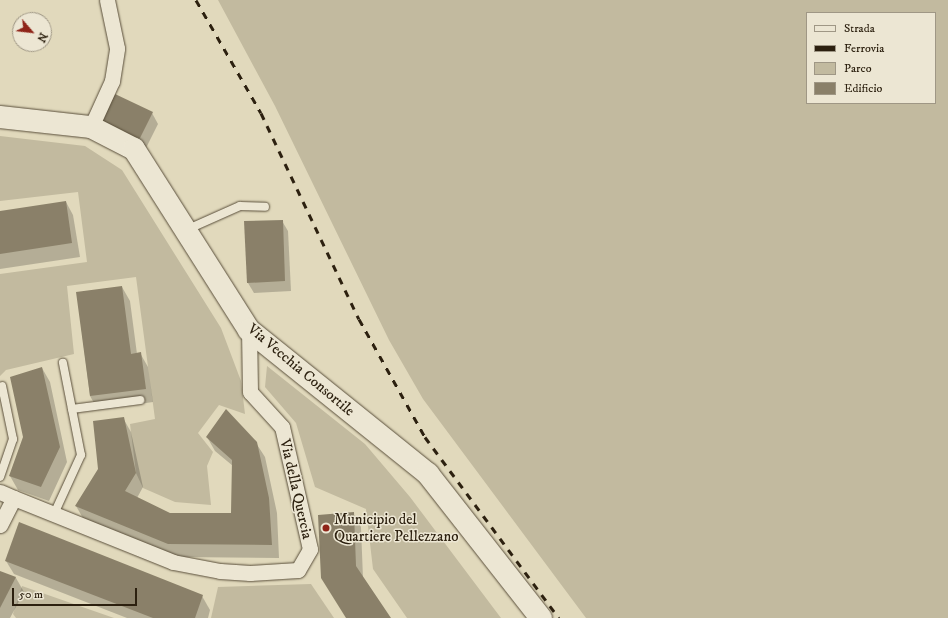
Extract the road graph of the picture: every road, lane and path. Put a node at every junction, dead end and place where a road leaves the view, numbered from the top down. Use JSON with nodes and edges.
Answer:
{"nodes":[{"id":1,"x":107,"y":0,"type":"edge"},
{"id":2,"x":0,"y":117,"type":"edge"},
{"id":3,"x":91,"y":127,"type":"junction"},
{"id":4,"x":265,"y":207,"type":"dead end"},
{"id":5,"x":186,"y":230,"type":"junction"},
{"id":6,"x":249,"y":330,"type":"junction"},
{"id":7,"x":63,"y":363,"type":"dead end"},
{"id":8,"x":2,"y":386,"type":"dead end"},
{"id":9,"x":140,"y":400,"type":"dead end"},
{"id":10,"x":72,"y":409,"type":"junction"},
{"id":11,"x":0,"y":477,"type":"edge"},
{"id":12,"x":0,"y":492,"type":"edge"},
{"id":13,"x":14,"y":498,"type":"junction"},
{"id":14,"x":54,"y":514,"type":"junction"},
{"id":15,"x":0,"y":524,"type":"edge"},
{"id":16,"x":541,"y":618,"type":"edge"}],
"edges":[{"from":1,"to":3,"type":"street"},
{"from":2,"to":3,"type":"street","name":"Via Vecchia Consortile"},
{"from":3,"to":5,"type":"street","name":"Via Vecchia Consortile"},
{"from":4,"to":5,"type":"lane"},
{"from":5,"to":6,"type":"street","name":"Via Vecchia Consortile"},
{"from":6,"to":14,"type":"street","name":"Via della Quercia"},
{"from":6,"to":16,"type":"street","name":"Via Vecchia Consortile"},
{"from":7,"to":10,"type":"lane"},
{"from":8,"to":11,"type":"lane"},
{"from":9,"to":10,"type":"lane"},
{"from":10,"to":14,"type":"lane"},
{"from":12,"to":13,"type":"street","name":"Via della Quercia"},
{"from":13,"to":14,"type":"street","name":"Via della Quercia"},
{"from":13,"to":15,"type":"street"}]}
